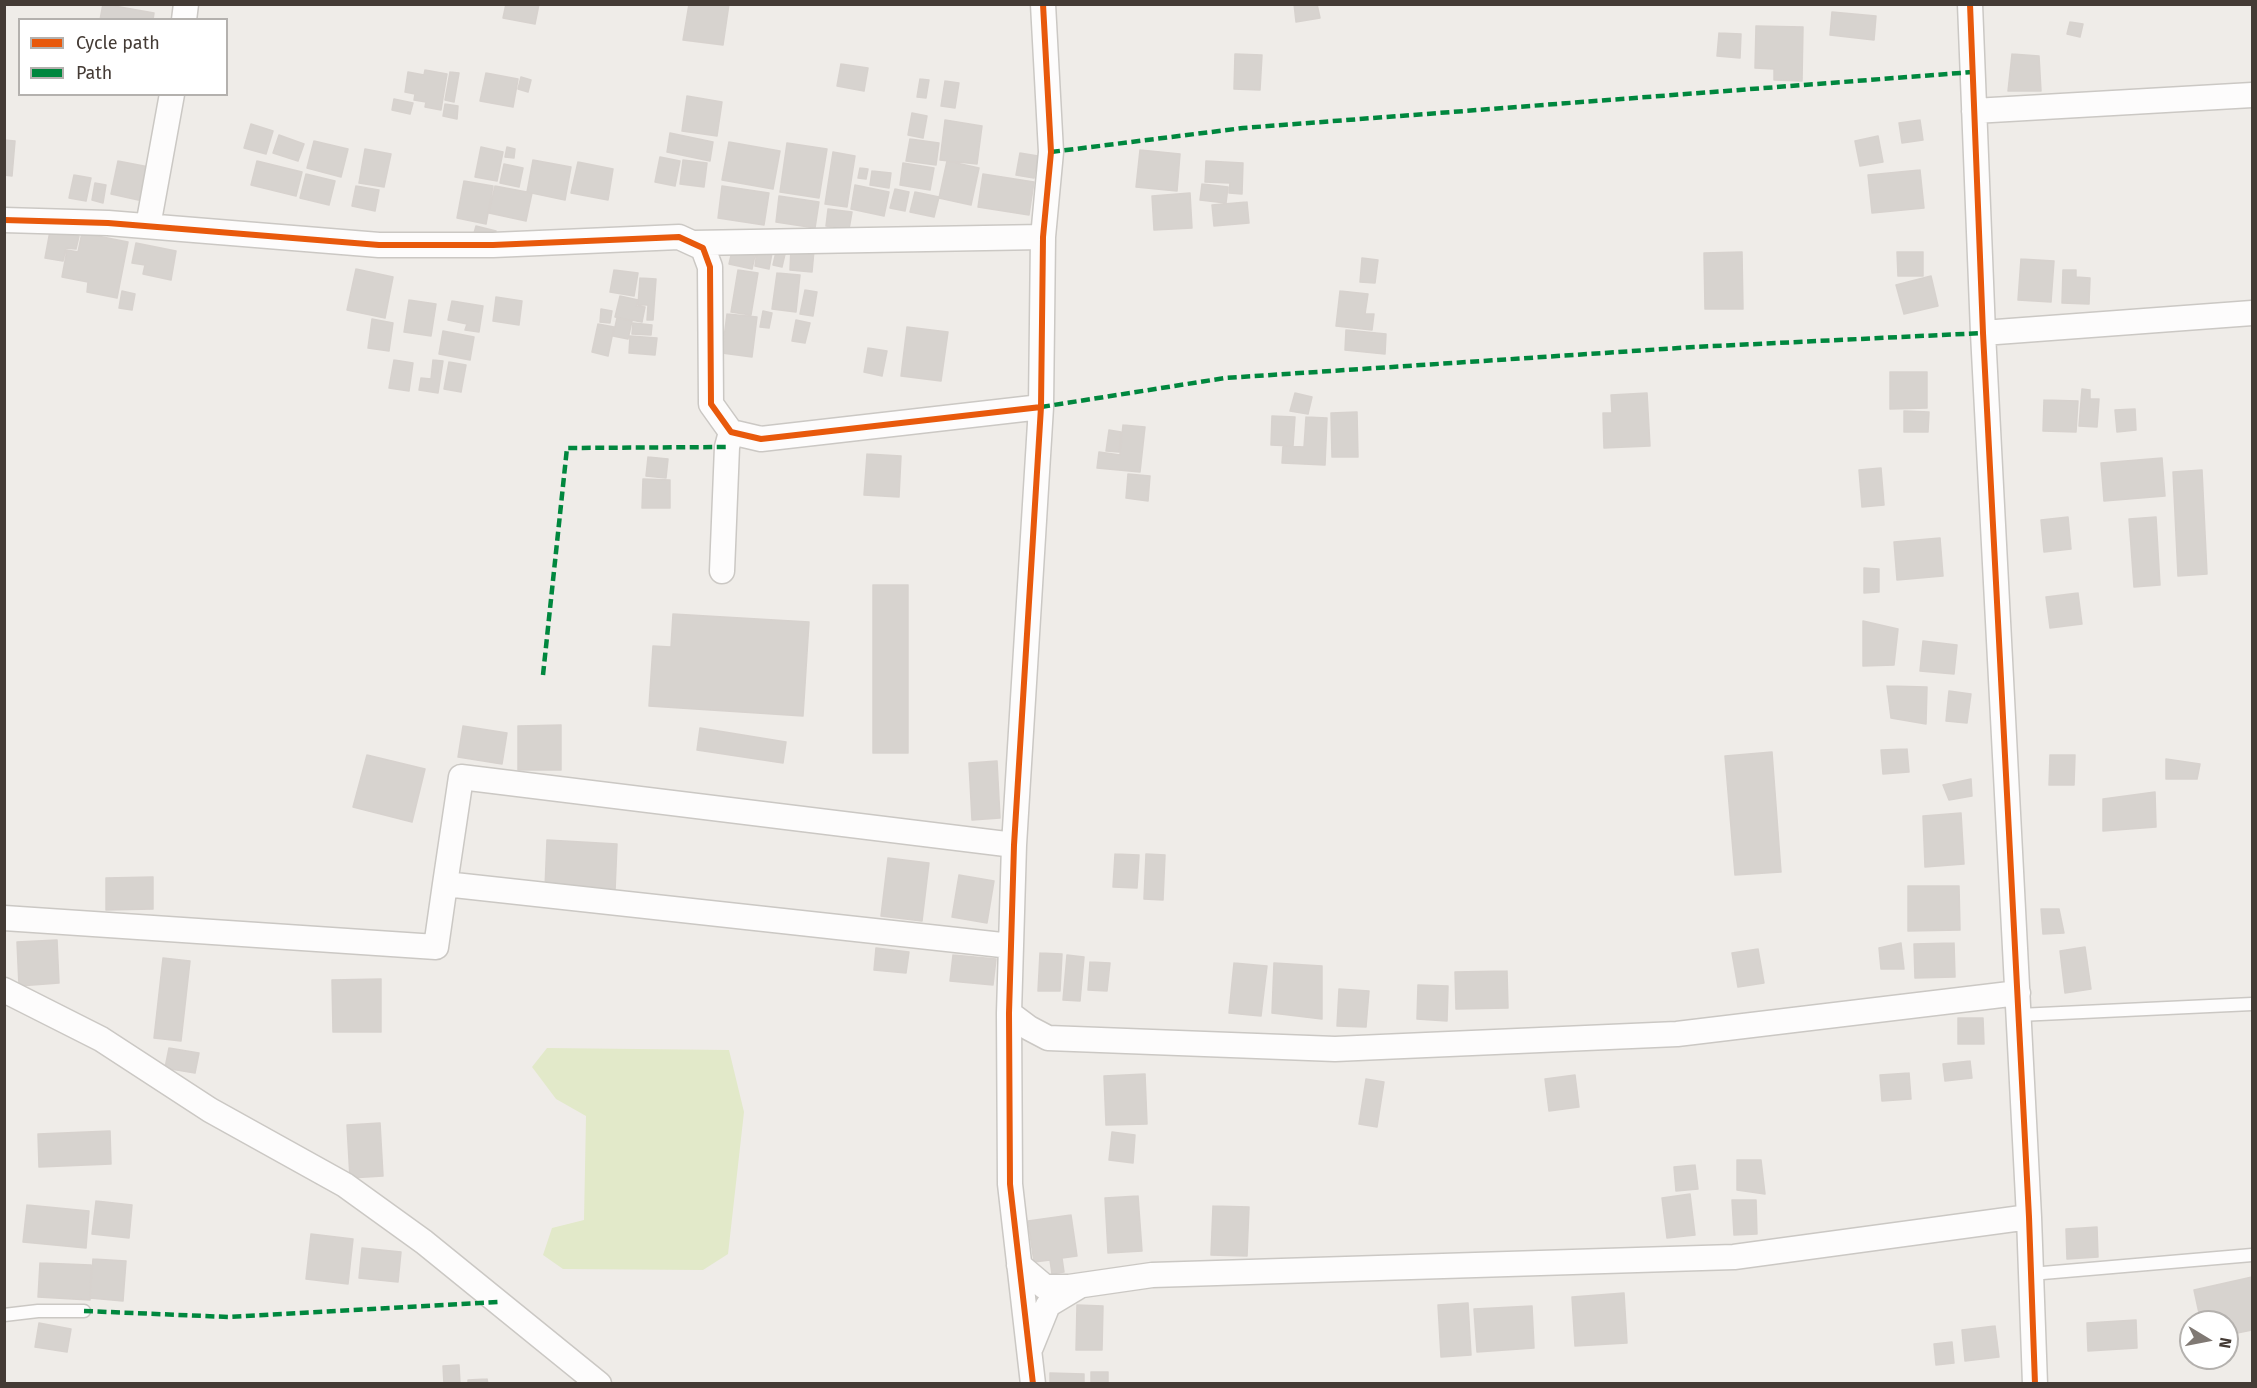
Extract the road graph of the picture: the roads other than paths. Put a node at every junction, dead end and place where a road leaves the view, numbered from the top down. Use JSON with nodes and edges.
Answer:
{"nodes":[{"id":1,"x":1043,"y":4,"type":"edge"},
{"id":2,"x":1970,"y":4,"type":"edge"},
{"id":3,"x":2253,"y":95,"type":"edge"},
{"id":4,"x":172,"y":96,"type":"edge"},
{"id":5,"x":1974,"y":111,"type":"junction"},
{"id":6,"x":4,"y":220,"type":"edge"},
{"id":7,"x":148,"y":226,"type":"junction"},
{"id":8,"x":1043,"y":237,"type":"junction"},
{"id":9,"x":693,"y":243,"type":"junction"},
{"id":10,"x":2253,"y":314,"type":"edge"},
{"id":11,"x":1983,"y":333,"type":"junction"},
{"id":12,"x":1041,"y":407,"type":"junction"},
{"id":13,"x":731,"y":432,"type":"junction"},
{"id":14,"x":722,"y":571,"type":"dead end"},
{"id":15,"x":1014,"y":845,"type":"junction"},
{"id":16,"x":445,"y":884,"type":"junction"},
{"id":17,"x":4,"y":918,"type":"edge"},
{"id":18,"x":1011,"y":946,"type":"junction"},
{"id":19,"x":4,"y":990,"type":"edge"},
{"id":20,"x":2018,"y":1004,"type":"junction"},
{"id":21,"x":2253,"y":1004,"type":"edge"},
{"id":22,"x":1009,"y":1012,"type":"junction"},
{"id":23,"x":2029,"y":1217,"type":"junction"},
{"id":24,"x":2253,"y":1255,"type":"edge"},
{"id":25,"x":1019,"y":1265,"type":"junction"},
{"id":26,"x":2031,"y":1274,"type":"junction"},
{"id":27,"x":1080,"y":1286,"type":"junction"},
{"id":28,"x":84,"y":1311,"type":"dead end"},
{"id":29,"x":4,"y":1315,"type":"edge"},
{"id":30,"x":1031,"y":1347,"type":"junction"},
{"id":31,"x":599,"y":1383,"type":"edge"},
{"id":32,"x":1033,"y":1383,"type":"edge"},
{"id":33,"x":2035,"y":1383,"type":"edge"}],
"edges":[{"from":1,"to":8,"type":"street"},
{"from":2,"to":5,"type":"street"},
{"from":3,"to":5,"type":"street"},
{"from":4,"to":7,"type":"street"},
{"from":5,"to":11,"type":"street"},
{"from":6,"to":7,"type":"street"},
{"from":7,"to":9,"type":"street"},
{"from":8,"to":9,"type":"street"},
{"from":8,"to":12,"type":"street"},
{"from":9,"to":13,"type":"street"},
{"from":10,"to":11,"type":"street"},
{"from":11,"to":20,"type":"street"},
{"from":12,"to":13,"type":"street"},
{"from":12,"to":15,"type":"street"},
{"from":13,"to":14,"type":"street"},
{"from":15,"to":16,"type":"street"},
{"from":15,"to":18,"type":"street"},
{"from":16,"to":17,"type":"street"},
{"from":16,"to":18,"type":"street"},
{"from":18,"to":22,"type":"street"},
{"from":19,"to":31,"type":"street"},
{"from":20,"to":21,"type":"lane"},
{"from":20,"to":22,"type":"street"},
{"from":20,"to":23,"type":"street"},
{"from":22,"to":25,"type":"street"},
{"from":23,"to":26,"type":"street"},
{"from":23,"to":27,"type":"street"},
{"from":24,"to":26,"type":"lane"},
{"from":25,"to":27,"type":"street"},
{"from":25,"to":30,"type":"street"},
{"from":26,"to":33,"type":"street"},
{"from":27,"to":30,"type":"street"},
{"from":28,"to":29,"type":"lane"},
{"from":30,"to":32,"type":"street"}]}
